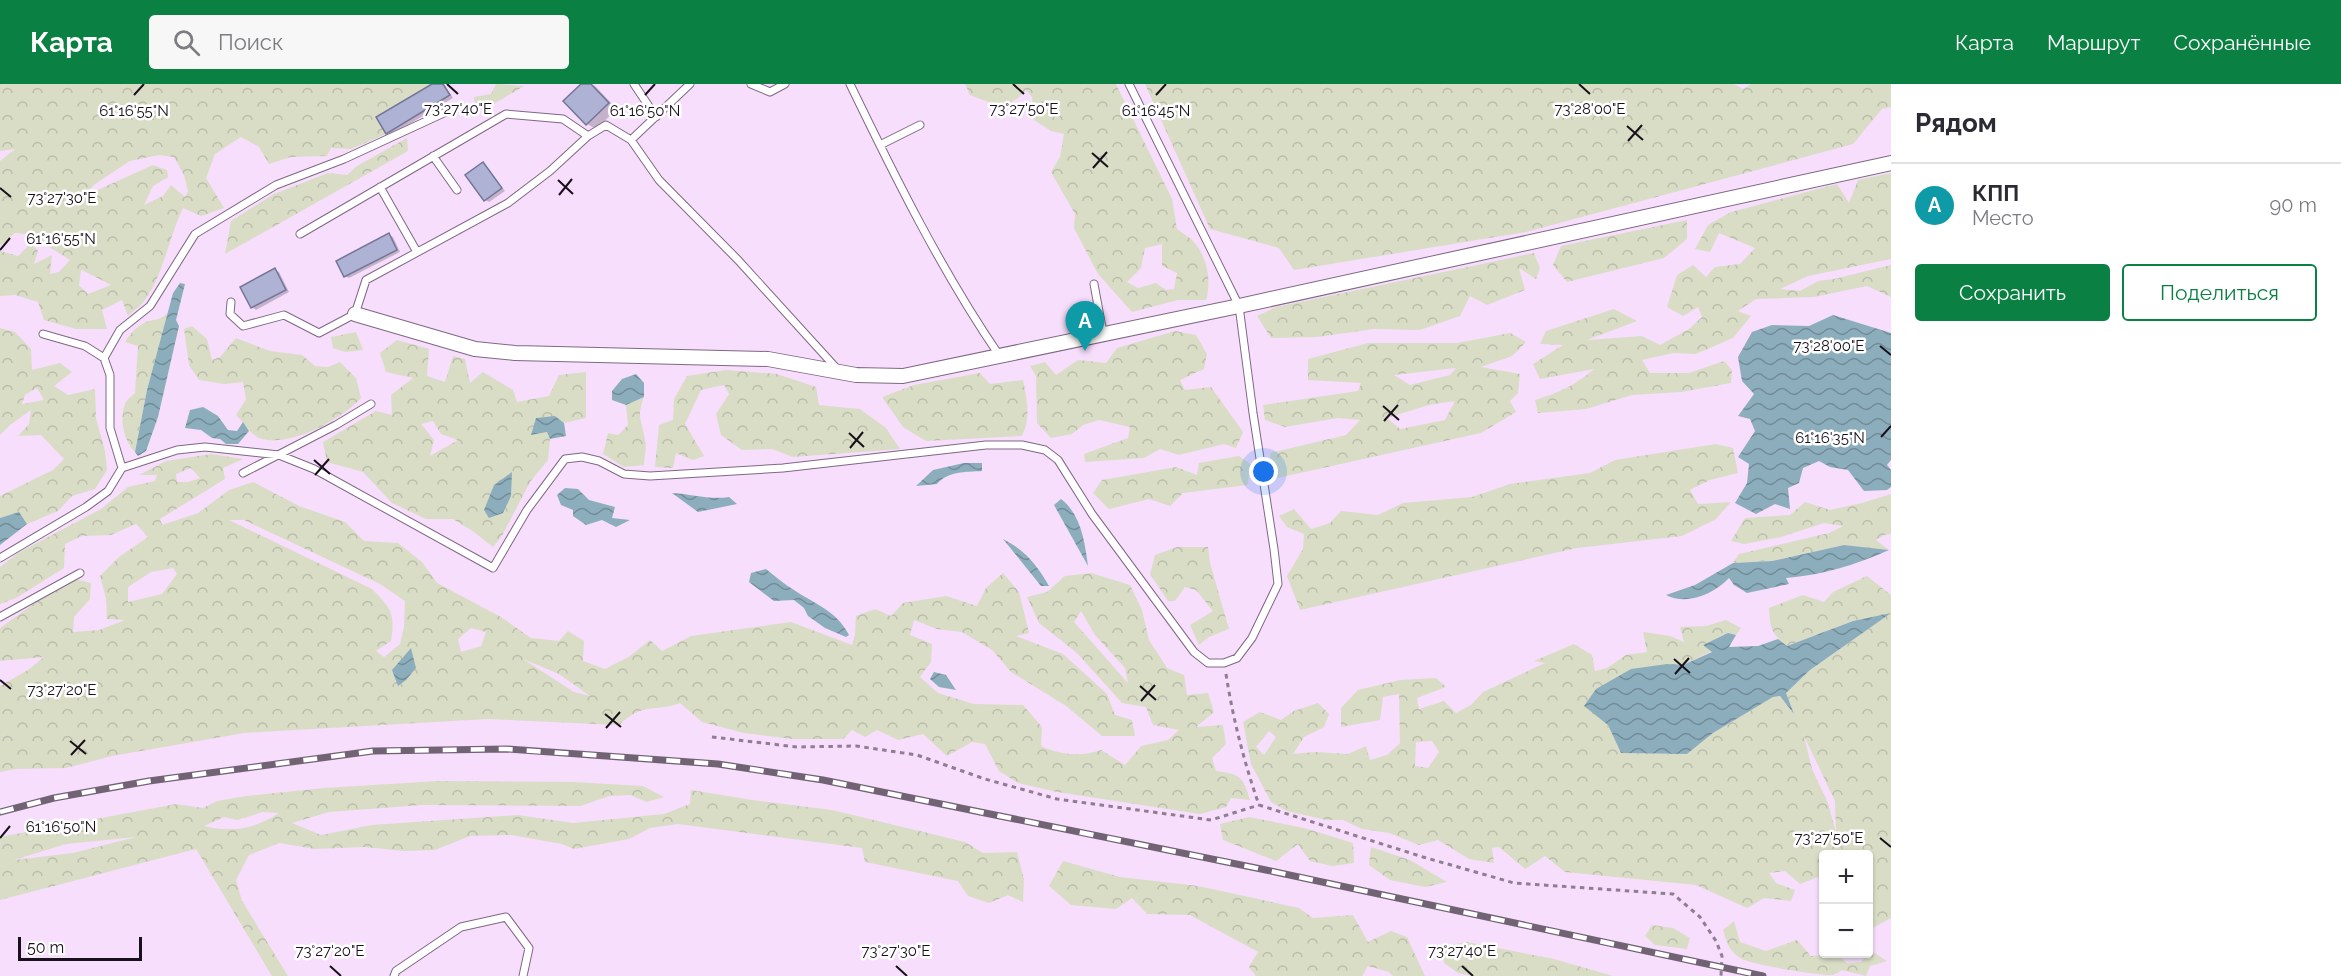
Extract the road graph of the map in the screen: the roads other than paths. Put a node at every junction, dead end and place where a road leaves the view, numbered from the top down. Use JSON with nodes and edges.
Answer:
{"nodes":[{"id":1,"x":634,"y":84,"type":"edge"},
{"id":2,"x":690,"y":84,"type":"edge"},
{"id":3,"x":751,"y":84,"type":"edge"},
{"id":4,"x":785,"y":84,"type":"edge"},
{"id":5,"x":850,"y":84,"type":"edge"},
{"id":6,"x":1129,"y":84,"type":"edge"},
{"id":7,"x":446,"y":112,"type":"dead end"},
{"id":8,"x":656,"y":117,"type":"junction"},
{"id":9,"x":920,"y":125,"type":"dead end"},
{"id":10,"x":588,"y":136,"type":"junction"},
{"id":11,"x":631,"y":140,"type":"junction"},
{"id":12,"x":880,"y":145,"type":"junction"},
{"id":13,"x":433,"y":156,"type":"junction"},
{"id":14,"x":1891,"y":163,"type":"edge"},
{"id":15,"x":381,"y":187,"type":"junction"},
{"id":16,"x":457,"y":190,"type":"dead end"},
{"id":17,"x":300,"y":234,"type":"dead end"},
{"id":18,"x":417,"y":252,"type":"junction"},
{"id":19,"x":1094,"y":284,"type":"dead end"},
{"id":20,"x":231,"y":302,"type":"dead end"},
{"id":21,"x":1239,"y":306,"type":"junction"},
{"id":22,"x":355,"y":314,"type":"junction"},
{"id":23,"x":1103,"y":333,"type":"junction"},
{"id":24,"x":43,"y":334,"type":"dead end"},
{"id":25,"x":999,"y":355,"type":"junction"},
{"id":26,"x":104,"y":358,"type":"junction"},
{"id":27,"x":839,"y":370,"type":"junction"},
{"id":28,"x":371,"y":404,"type":"dead end"},
{"id":29,"x":279,"y":455,"type":"junction"},
{"id":30,"x":122,"y":468,"type":"junction"},
{"id":31,"x":243,"y":472,"type":"dead end"},
{"id":32,"x":0,"y":558,"type":"edge"},
{"id":33,"x":80,"y":573,"type":"dead end"},
{"id":34,"x":0,"y":617,"type":"edge"},
{"id":35,"x":394,"y":976,"type":"edge"},
{"id":36,"x":523,"y":976,"type":"edge"}],
"edges":[{"from":1,"to":8,"type":"lane"},
{"from":2,"to":8,"type":"lane"},
{"from":3,"to":4,"type":"lane"},
{"from":5,"to":12,"type":"lane"},
{"from":6,"to":21,"type":"lane"},
{"from":7,"to":26,"type":"lane"},
{"from":8,"to":11,"type":"lane"},
{"from":9,"to":12,"type":"lane"},
{"from":10,"to":11,"type":"lane"},
{"from":10,"to":13,"type":"lane"},
{"from":10,"to":18,"type":"lane"},
{"from":11,"to":27,"type":"lane"},
{"from":12,"to":25,"type":"lane"},
{"from":13,"to":15,"type":"lane"},
{"from":13,"to":16,"type":"lane"},
{"from":14,"to":21,"type":"street"},
{"from":15,"to":17,"type":"lane"},
{"from":15,"to":18,"type":"lane"},
{"from":18,"to":22,"type":"lane"},
{"from":19,"to":23,"type":"lane"},
{"from":20,"to":22,"type":"lane"},
{"from":21,"to":23,"type":"street"},
{"from":21,"to":29,"type":"lane"},
{"from":22,"to":27,"type":"street"},
{"from":23,"to":25,"type":"street"},
{"from":24,"to":26,"type":"lane"},
{"from":25,"to":27,"type":"street"},
{"from":26,"to":30,"type":"lane"},
{"from":28,"to":29,"type":"lane"},
{"from":29,"to":30,"type":"lane"},
{"from":29,"to":31,"type":"lane"},
{"from":30,"to":32,"type":"lane"},
{"from":33,"to":34,"type":"lane"},
{"from":35,"to":36,"type":"lane"}]}
